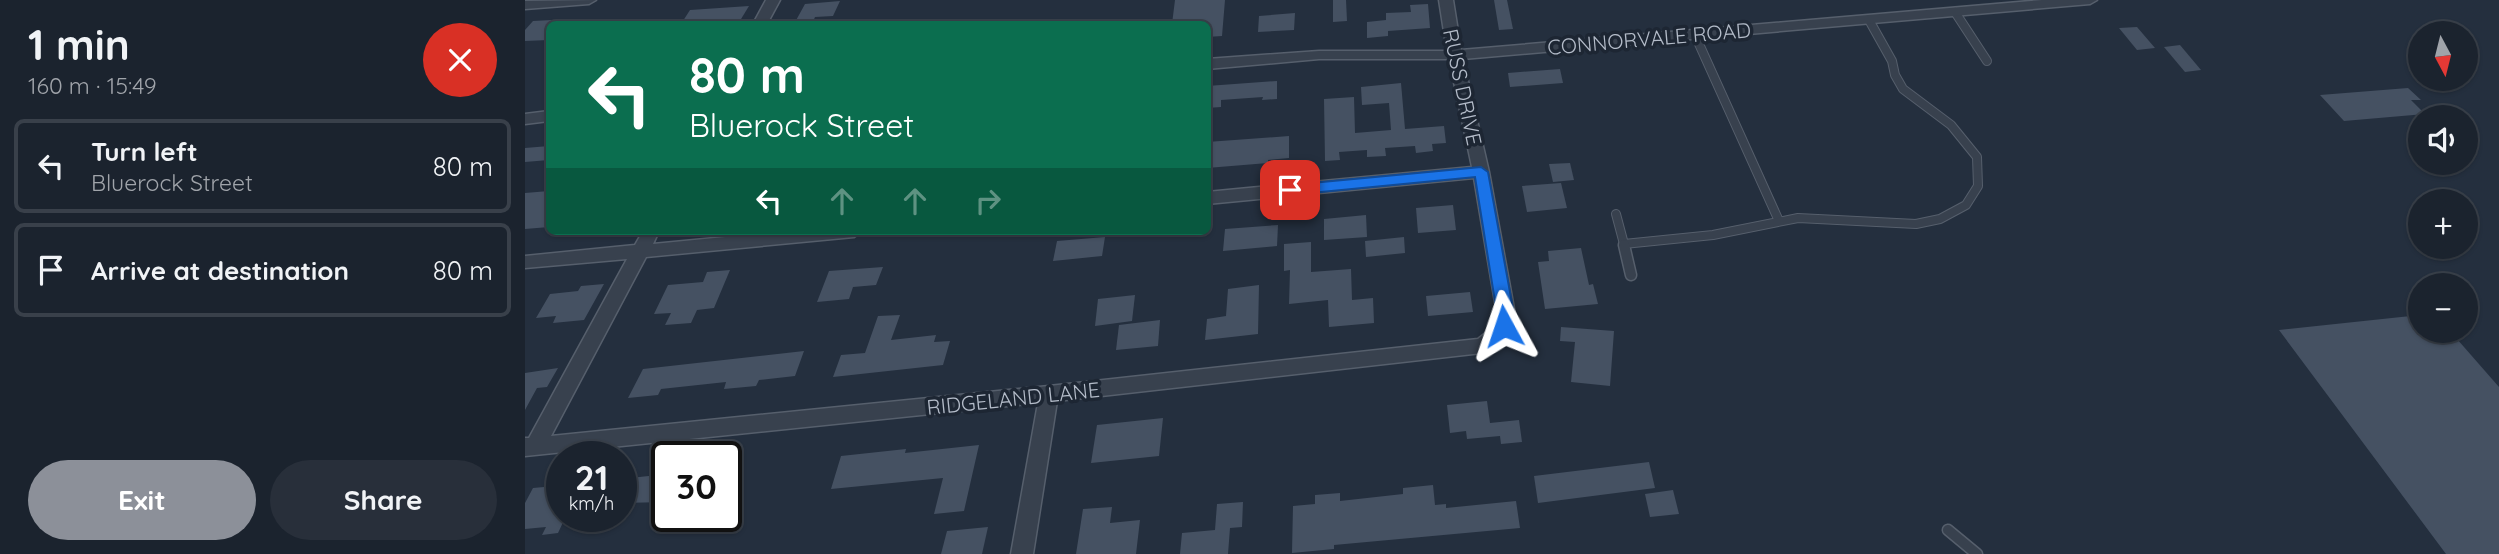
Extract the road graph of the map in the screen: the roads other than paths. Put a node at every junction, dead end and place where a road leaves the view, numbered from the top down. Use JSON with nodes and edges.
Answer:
{"nodes":[{"id":1,"x":589,"y":0,"type":"edge"},
{"id":2,"x":773,"y":0,"type":"edge"},
{"id":3,"x":1446,"y":0,"type":"edge"},
{"id":4,"x":2090,"y":0,"type":"edge"},
{"id":5,"x":525,"y":5,"type":"edge"},
{"id":6,"x":1955,"y":12,"type":"junction"},
{"id":7,"x":1869,"y":20,"type":"junction"},
{"id":8,"x":762,"y":21,"type":"edge"},
{"id":9,"x":1695,"y":35,"type":"junction"},
{"id":10,"x":1455,"y":55,"type":"junction"},
{"id":11,"x":1987,"y":61,"type":"dead end"},
{"id":12,"x":1211,"y":64,"type":"edge"},
{"id":13,"x":546,"y":116,"type":"edge"},
{"id":14,"x":525,"y":118,"type":"edge"},
{"id":15,"x":1481,"y":172,"type":"junction"},
{"id":16,"x":1211,"y":198,"type":"edge"},
{"id":17,"x":1616,"y":214,"type":"dead end"},
{"id":18,"x":1779,"y":221,"type":"junction"},
{"id":19,"x":649,"y":235,"type":"edge"},
{"id":20,"x":811,"y":235,"type":"edge"},
{"id":21,"x":1624,"y":244,"type":"junction"},
{"id":22,"x":641,"y":251,"type":"junction"},
{"id":23,"x":525,"y":262,"type":"edge"},
{"id":24,"x":1631,"y":275,"type":"dead end"},
{"id":25,"x":1497,"y":337,"type":"joint"},
{"id":26,"x":1049,"y":394,"type":"junction"},
{"id":27,"x":530,"y":447,"type":"edge"},
{"id":28,"x":1948,"y":530,"type":"dead end"},
{"id":29,"x":1022,"y":554,"type":"edge"},
{"id":30,"x":1977,"y":554,"type":"edge"}],
"edges":[{"from":1,"to":5,"type":"street"},
{"from":2,"to":8,"type":"street"},
{"from":3,"to":10,"type":"street","name":"RUSS DRIVE"},
{"from":4,"to":6,"type":"street","name":"CONNORVALE ROAD"},
{"from":6,"to":7,"type":"street","name":"CONNORVALE ROAD"},
{"from":6,"to":11,"type":"lane"},
{"from":7,"to":9,"type":"street","name":"CONNORVALE ROAD"},
{"from":7,"to":18,"type":"lane"},
{"from":9,"to":10,"type":"street","name":"CONNORVALE ROAD"},
{"from":9,"to":18,"type":"lane"},
{"from":10,"to":12,"type":"street","name":"CONNORVALE ROAD"},
{"from":10,"to":15,"type":"street","name":"RUSS DRIVE"},
{"from":13,"to":14,"type":"street"},
{"from":15,"to":16,"type":"street"},
{"from":15,"to":25,"type":"street","name":"RUSS DRIVE"},
{"from":17,"to":21,"type":"lane"},
{"from":18,"to":21,"type":"lane"},
{"from":19,"to":22,"type":"street"},
{"from":20,"to":22,"type":"street"},
{"from":21,"to":24,"type":"lane"},
{"from":22,"to":23,"type":"street"},
{"from":22,"to":27,"type":"street"},
{"from":25,"to":26,"type":"street","name":"RIDGELAND LANE"},
{"from":26,"to":27,"type":"street","name":"RIDGELAND LANE"},
{"from":26,"to":29,"type":"street"},
{"from":28,"to":30,"type":"lane"}]}
